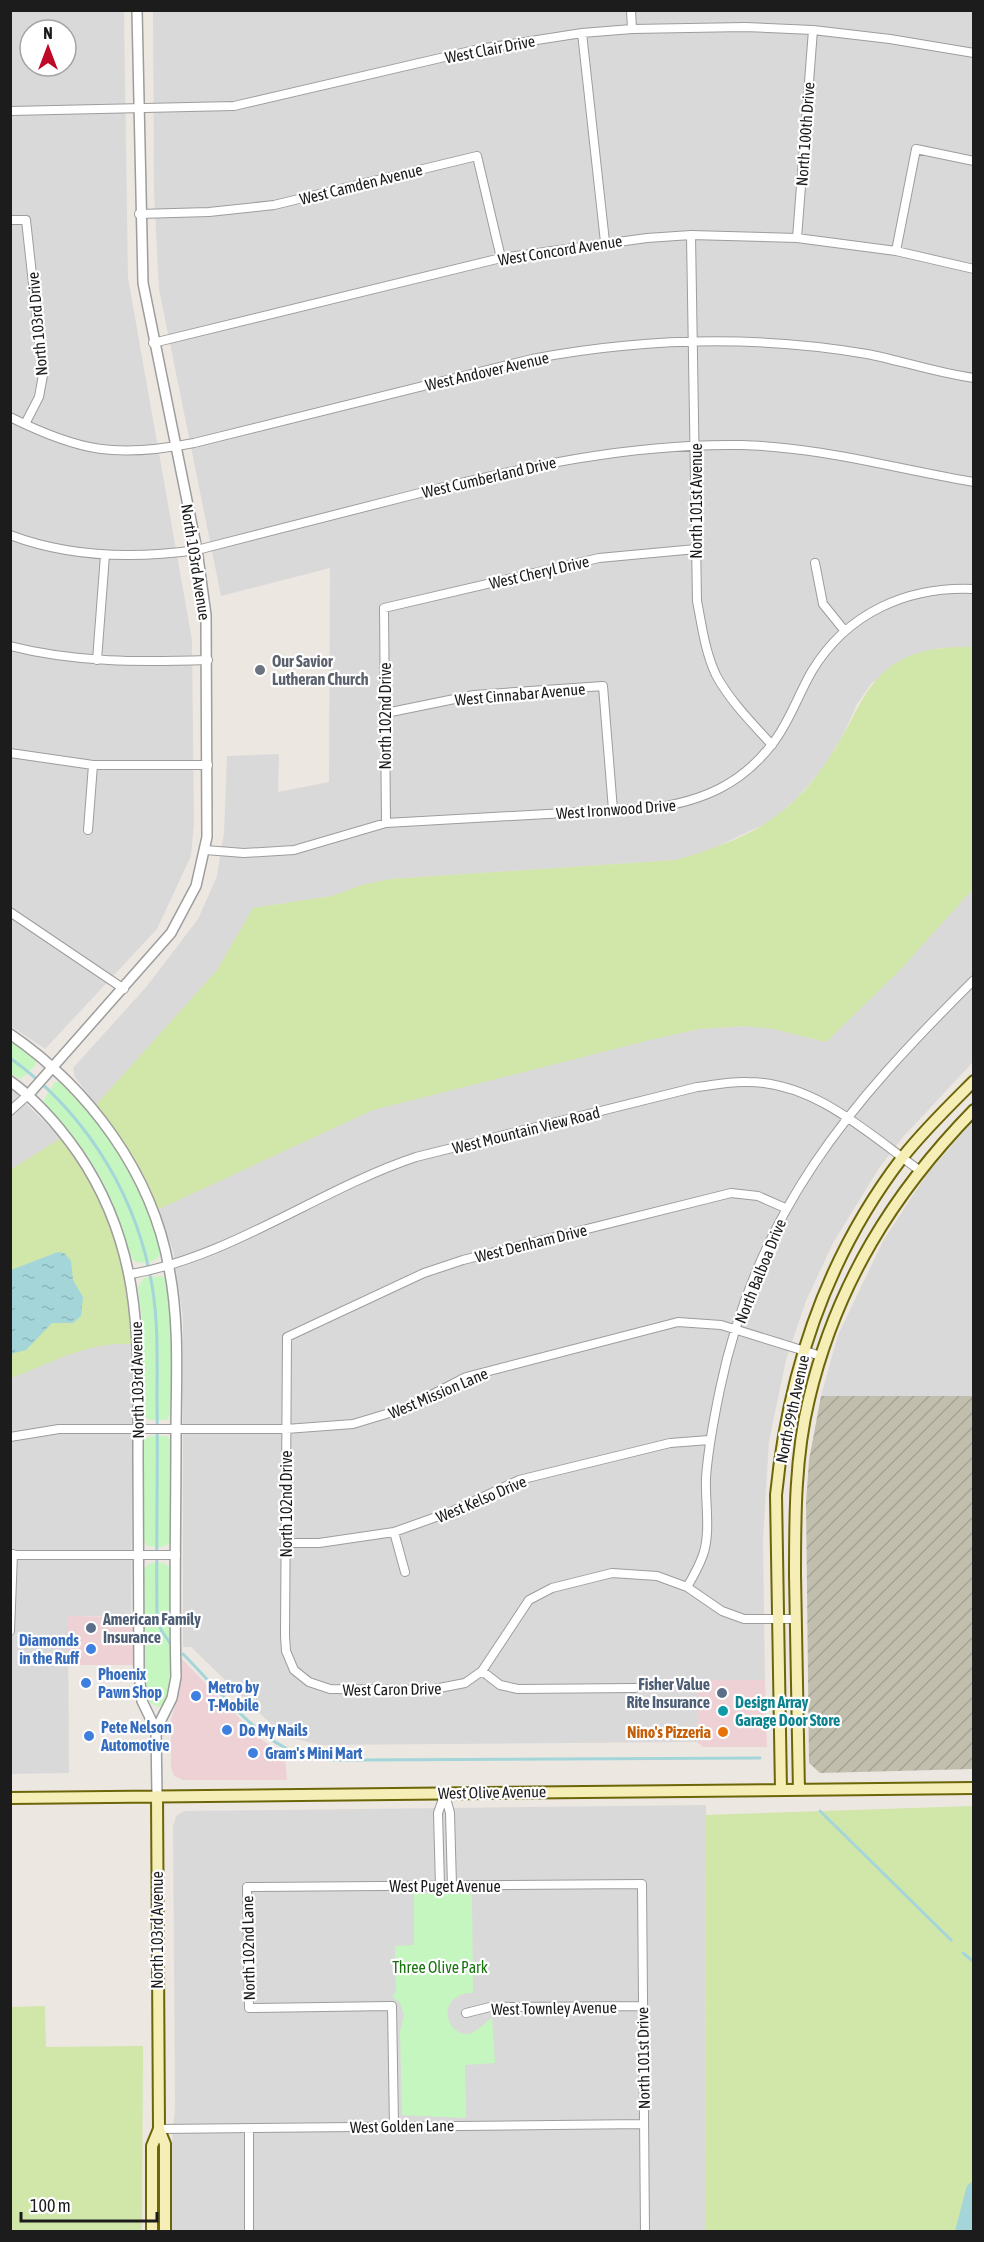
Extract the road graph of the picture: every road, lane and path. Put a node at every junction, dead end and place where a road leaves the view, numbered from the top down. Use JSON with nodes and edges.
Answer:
{"nodes":[{"id":1,"x":137,"y":10,"type":"edge"},
{"id":2,"x":631,"y":10,"type":"edge"},
{"id":3,"x":632,"y":29,"type":"junction"},
{"id":4,"x":813,"y":30,"type":"junction"},
{"id":5,"x":582,"y":33,"type":"junction"},
{"id":6,"x":974,"y":53,"type":"edge"},
{"id":7,"x":138,"y":109,"type":"junction"},
{"id":8,"x":10,"y":111,"type":"edge"},
{"id":9,"x":974,"y":161,"type":"edge"},
{"id":10,"x":139,"y":214,"type":"junction"},
{"id":11,"x":10,"y":220,"type":"edge"},
{"id":12,"x":691,"y":235,"type":"junction"},
{"id":13,"x":797,"y":238,"type":"junction"},
{"id":14,"x":605,"y":242,"type":"junction"},
{"id":15,"x":897,"y":251,"type":"junction"},
{"id":16,"x":501,"y":258,"type":"junction"},
{"id":17,"x":974,"y":269,"type":"edge"},
{"id":18,"x":694,"y":341,"type":"junction"},
{"id":19,"x":153,"y":343,"type":"junction"},
{"id":20,"x":974,"y":378,"type":"edge"},
{"id":21,"x":10,"y":417,"type":"edge"},
{"id":22,"x":25,"y":424,"type":"junction"},
{"id":23,"x":696,"y":445,"type":"junction"},
{"id":24,"x":175,"y":446,"type":"junction"},
{"id":25,"x":974,"y":482,"type":"edge"},
{"id":26,"x":10,"y":535,"type":"edge"},
{"id":27,"x":696,"y":549,"type":"junction"},
{"id":28,"x":197,"y":550,"type":"junction"},
{"id":29,"x":105,"y":555,"type":"junction"},
{"id":30,"x":815,"y":563,"type":"dead end"},
{"id":31,"x":974,"y":589,"type":"edge"},
{"id":32,"x":384,"y":608,"type":"joint"},
{"id":33,"x":844,"y":630,"type":"junction"},
{"id":34,"x":10,"y":645,"type":"edge"},
{"id":35,"x":97,"y":660,"type":"junction"},
{"id":36,"x":208,"y":660,"type":"junction"},
{"id":37,"x":386,"y":713,"type":"junction"},
{"id":38,"x":771,"y":745,"type":"junction"},
{"id":39,"x":10,"y":753,"type":"edge"},
{"id":40,"x":93,"y":765,"type":"junction"},
{"id":41,"x":208,"y":765,"type":"junction"},
{"id":42,"x":613,"y":810,"type":"junction"},
{"id":43,"x":386,"y":823,"type":"junction"},
{"id":44,"x":88,"y":830,"type":"dead end"},
{"id":45,"x":206,"y":850,"type":"junction"},
{"id":46,"x":10,"y":912,"type":"edge"},
{"id":47,"x":974,"y":980,"type":"edge"},
{"id":48,"x":124,"y":989,"type":"junction"},
{"id":49,"x":10,"y":1034,"type":"edge"},
{"id":50,"x":54,"y":1066,"type":"junction"},
{"id":51,"x":10,"y":1081,"type":"edge"},
{"id":52,"x":974,"y":1081,"type":"edge"},
{"id":53,"x":29,"y":1094,"type":"junction"},
{"id":54,"x":974,"y":1110,"type":"edge"},
{"id":55,"x":10,"y":1111,"type":"edge"},
{"id":56,"x":846,"y":1116,"type":"junction"},
{"id":57,"x":903,"y":1158,"type":"junction"},
{"id":58,"x":919,"y":1170,"type":"junction"},
{"id":59,"x":785,"y":1208,"type":"junction"},
{"id":60,"x":169,"y":1267,"type":"junction"},
{"id":61,"x":131,"y":1274,"type":"junction"},
{"id":62,"x":736,"y":1329,"type":"junction"},
{"id":63,"x":287,"y":1337,"type":"joint"},
{"id":64,"x":804,"y":1351,"type":"junction"},
{"id":65,"x":821,"y":1356,"type":"junction"},
{"id":66,"x":138,"y":1429,"type":"junction"},
{"id":67,"x":176,"y":1429,"type":"junction"},
{"id":68,"x":286,"y":1429,"type":"junction"},
{"id":69,"x":10,"y":1437,"type":"edge"},
{"id":70,"x":710,"y":1440,"type":"junction"},
{"id":71,"x":394,"y":1532,"type":"junction"},
{"id":72,"x":287,"y":1543,"type":"junction"},
{"id":73,"x":12,"y":1555,"type":"edge"},
{"id":74,"x":138,"y":1556,"type":"junction"},
{"id":75,"x":176,"y":1556,"type":"junction"},
{"id":76,"x":405,"y":1572,"type":"dead end"},
{"id":77,"x":687,"y":1587,"type":"junction"},
{"id":78,"x":796,"y":1619,"type":"junction"},
{"id":79,"x":776,"y":1620,"type":"junction"},
{"id":80,"x":10,"y":1631,"type":"edge"},
{"id":81,"x":294,"y":1670,"type":"joint"},
{"id":82,"x":482,"y":1671,"type":"junction"},
{"id":83,"x":635,"y":1688,"type":"dead end"},
{"id":84,"x":156,"y":1730,"type":"junction"},
{"id":85,"x":974,"y":1788,"type":"edge"},
{"id":86,"x":781,"y":1790,"type":"junction"},
{"id":87,"x":799,"y":1790,"type":"junction"},
{"id":88,"x":445,"y":1793,"type":"junction"},
{"id":89,"x":157,"y":1796,"type":"junction"},
{"id":90,"x":10,"y":1798,"type":"edge"},
{"id":91,"x":642,"y":1884,"type":"joint"},
{"id":92,"x":440,"y":1886,"type":"junction"},
{"id":93,"x":452,"y":1886,"type":"junction"},
{"id":94,"x":247,"y":1887,"type":"joint"},
{"id":95,"x":642,"y":2007,"type":"junction"},
{"id":96,"x":466,"y":2013,"type":"dead end"},
{"id":97,"x":644,"y":2124,"type":"junction"},
{"id":98,"x":394,"y":2126,"type":"junction"},
{"id":99,"x":159,"y":2129,"type":"junction"},
{"id":100,"x":249,"y":2129,"type":"junction"},
{"id":101,"x":152,"y":2232,"type":"edge"},
{"id":102,"x":165,"y":2232,"type":"edge"},
{"id":103,"x":249,"y":2232,"type":"edge"},
{"id":104,"x":645,"y":2232,"type":"edge"}],
"edges":[{"from":1,"to":7,"type":"street","name":"North 103rd Avenue"},
{"from":2,"to":3,"type":"street"},
{"from":3,"to":4,"type":"street","name":"West Clair Drive"},
{"from":3,"to":5,"type":"street","name":"West Clair Drive"},
{"from":4,"to":6,"type":"street","name":"West Clair Drive"},
{"from":4,"to":13,"type":"street","name":"North 100th Drive"},
{"from":5,"to":7,"type":"street","name":"West Clair Drive"},
{"from":5,"to":14,"type":"street"},
{"from":7,"to":8,"type":"street","name":"West Clair Drive"},
{"from":7,"to":10,"type":"street","name":"North 103rd Avenue"},
{"from":9,"to":15,"type":"street"},
{"from":10,"to":16,"type":"street","name":"West Camden Avenue"},
{"from":10,"to":19,"type":"street","name":"North 103rd Avenue"},
{"from":11,"to":22,"type":"street","name":"North 103rd Drive"},
{"from":12,"to":13,"type":"street","name":"West Concord Avenue"},
{"from":12,"to":14,"type":"street","name":"West Concord Avenue"},
{"from":12,"to":18,"type":"street","name":"North 101st Avenue"},
{"from":13,"to":15,"type":"street","name":"West Concord Avenue"},
{"from":14,"to":16,"type":"street","name":"West Concord Avenue"},
{"from":15,"to":17,"type":"street","name":"West Concord Avenue"},
{"from":16,"to":19,"type":"street","name":"West Concord Avenue"},
{"from":18,"to":20,"type":"street","name":"West Andover Avenue"},
{"from":18,"to":23,"type":"street","name":"North 101st Avenue"},
{"from":18,"to":24,"type":"street","name":"West Andover Avenue"},
{"from":19,"to":24,"type":"street","name":"North 103rd Avenue"},
{"from":21,"to":22,"type":"street","name":"West Andover Avenue"},
{"from":22,"to":24,"type":"street","name":"West Andover Avenue"},
{"from":23,"to":25,"type":"street","name":"West Cumberland Drive"},
{"from":23,"to":27,"type":"street","name":"North 101st Avenue"},
{"from":23,"to":28,"type":"street","name":"West Cumberland Drive"},
{"from":24,"to":28,"type":"street","name":"North 103rd Avenue"},
{"from":26,"to":29,"type":"street","name":"West Cumberland Drive"},
{"from":27,"to":32,"type":"street","name":"West Cheryl Drive"},
{"from":27,"to":38,"type":"street","name":"North 101st Avenue"},
{"from":28,"to":29,"type":"street","name":"West Cumberland Drive"},
{"from":28,"to":36,"type":"street","name":"North 103rd Avenue"},
{"from":29,"to":35,"type":"street"},
{"from":30,"to":33,"type":"street"},
{"from":31,"to":33,"type":"street","name":"West Ironwood Drive"},
{"from":32,"to":37,"type":"street","name":"North 102nd Drive"},
{"from":33,"to":38,"type":"street","name":"West Ironwood Drive"},
{"from":34,"to":35,"type":"street"},
{"from":35,"to":36,"type":"street"},
{"from":36,"to":41,"type":"street","name":"North 103rd Avenue"},
{"from":37,"to":42,"type":"street","name":"West Cinnabar Avenue"},
{"from":37,"to":43,"type":"street","name":"North 102nd Drive"},
{"from":38,"to":42,"type":"street","name":"West Ironwood Drive"},
{"from":39,"to":40,"type":"street"},
{"from":40,"to":41,"type":"street"},
{"from":40,"to":44,"type":"street"},
{"from":41,"to":45,"type":"street","name":"North 103rd Avenue"},
{"from":42,"to":43,"type":"street","name":"West Ironwood Drive"},
{"from":43,"to":45,"type":"street","name":"West Ironwood Drive"},
{"from":45,"to":48,"type":"street","name":"North 103rd Avenue"},
{"from":46,"to":48,"type":"street"},
{"from":47,"to":56,"type":"street","name":"North Balboa Drive"},
{"from":48,"to":50,"type":"street","name":"North 103rd Avenue"},
{"from":49,"to":50,"type":"street"},
{"from":50,"to":53,"type":"street","name":"North 103rd Avenue"},
{"from":50,"to":60,"type":"street","name":"North 103rd Avenue"},
{"from":51,"to":53,"type":"street"},
{"from":52,"to":57,"type":"main road","name":"North 99th Avenue"},
{"from":53,"to":55,"type":"street"},
{"from":53,"to":61,"type":"street","name":"North 103rd Avenue"},
{"from":54,"to":58,"type":"main road","name":"North 99th Avenue"},
{"from":56,"to":57,"type":"street","name":"West Mountain View Road"},
{"from":56,"to":59,"type":"street","name":"North Balboa Drive"},
{"from":56,"to":60,"type":"street","name":"West Mountain View Road"},
{"from":57,"to":58,"type":"street","name":"West Mountain View Road"},
{"from":57,"to":64,"type":"main road","name":"North 99th Avenue"},
{"from":58,"to":65,"type":"main road","name":"North 99th Avenue"},
{"from":59,"to":62,"type":"street","name":"North Balboa Drive"},
{"from":59,"to":63,"type":"street","name":"West Denham Drive"},
{"from":60,"to":61,"type":"street","name":"West Mountain View Road"},
{"from":60,"to":67,"type":"street","name":"North 103rd Avenue"},
{"from":61,"to":66,"type":"street","name":"North 103rd Avenue"},
{"from":62,"to":64,"type":"street","name":"West Mission Lane"},
{"from":62,"to":68,"type":"street","name":"West Mission Lane"},
{"from":62,"to":70,"type":"street","name":"North Balboa Drive"},
{"from":63,"to":68,"type":"street","name":"North 102nd Drive"},
{"from":64,"to":65,"type":"street","name":"West Mission Lane"},
{"from":64,"to":79,"type":"main road","name":"North 99th Avenue"},
{"from":65,"to":78,"type":"main road","name":"North 99th Avenue"},
{"from":66,"to":67,"type":"street","name":"West Mission Lane"},
{"from":66,"to":69,"type":"street","name":"West Mission Lane"},
{"from":66,"to":74,"type":"street","name":"North 103rd Avenue"},
{"from":67,"to":68,"type":"street","name":"West Mission Lane"},
{"from":67,"to":75,"type":"street","name":"North 103rd Avenue"},
{"from":68,"to":72,"type":"street","name":"North 102nd Drive"},
{"from":70,"to":71,"type":"street","name":"West Kelso Drive"},
{"from":70,"to":77,"type":"street","name":"North Balboa Drive"},
{"from":71,"to":72,"type":"street","name":"West Kelso Drive"},
{"from":71,"to":76,"type":"street"},
{"from":72,"to":81,"type":"street","name":"North 102nd Drive"},
{"from":73,"to":74,"type":"street"},
{"from":73,"to":80,"type":"street"},
{"from":74,"to":75,"type":"street"},
{"from":74,"to":84,"type":"street","name":"North 103rd Avenue"},
{"from":75,"to":84,"type":"street","name":"North 103rd Avenue"},
{"from":77,"to":79,"type":"street"},
{"from":77,"to":82,"type":"street"},
{"from":78,"to":79,"type":"street"},
{"from":78,"to":87,"type":"main road","name":"North 99th Avenue"},
{"from":79,"to":86,"type":"main road","name":"North 99th Avenue"},
{"from":81,"to":82,"type":"street","name":"West Caron Drive"},
{"from":82,"to":83,"type":"street"},
{"from":84,"to":89,"type":"street","name":"North 103rd Avenue"},
{"from":85,"to":87,"type":"main road","name":"West Olive Avenue"},
{"from":86,"to":87,"type":"main road","name":"West Olive Avenue"},
{"from":86,"to":88,"type":"main road","name":"West Olive Avenue"},
{"from":88,"to":89,"type":"main road","name":"West Olive Avenue"},
{"from":88,"to":92,"type":"street"},
{"from":88,"to":93,"type":"street"},
{"from":89,"to":90,"type":"main road","name":"West Olive Avenue"},
{"from":89,"to":99,"type":"main road","name":"North 103rd Avenue"},
{"from":91,"to":93,"type":"street","name":"West Puget Avenue"},
{"from":91,"to":95,"type":"street","name":"North 101st Drive"},
{"from":92,"to":93,"type":"street","name":"West Puget Avenue"},
{"from":92,"to":94,"type":"street","name":"West Puget Avenue"},
{"from":94,"to":98,"type":"street","name":"North 102nd Lane"},
{"from":95,"to":96,"type":"street","name":"West Townley Avenue"},
{"from":95,"to":97,"type":"street","name":"North 101st Drive"},
{"from":97,"to":98,"type":"street","name":"West Golden Lane"},
{"from":97,"to":104,"type":"street","name":"North 101st Drive"},
{"from":98,"to":100,"type":"street","name":"West Golden Lane"},
{"from":99,"to":100,"type":"street","name":"West Golden Lane"},
{"from":99,"to":101,"type":"main road","name":"North 103rd Avenue"},
{"from":99,"to":102,"type":"main road","name":"North 103rd Avenue"},
{"from":100,"to":103,"type":"street"}]}
